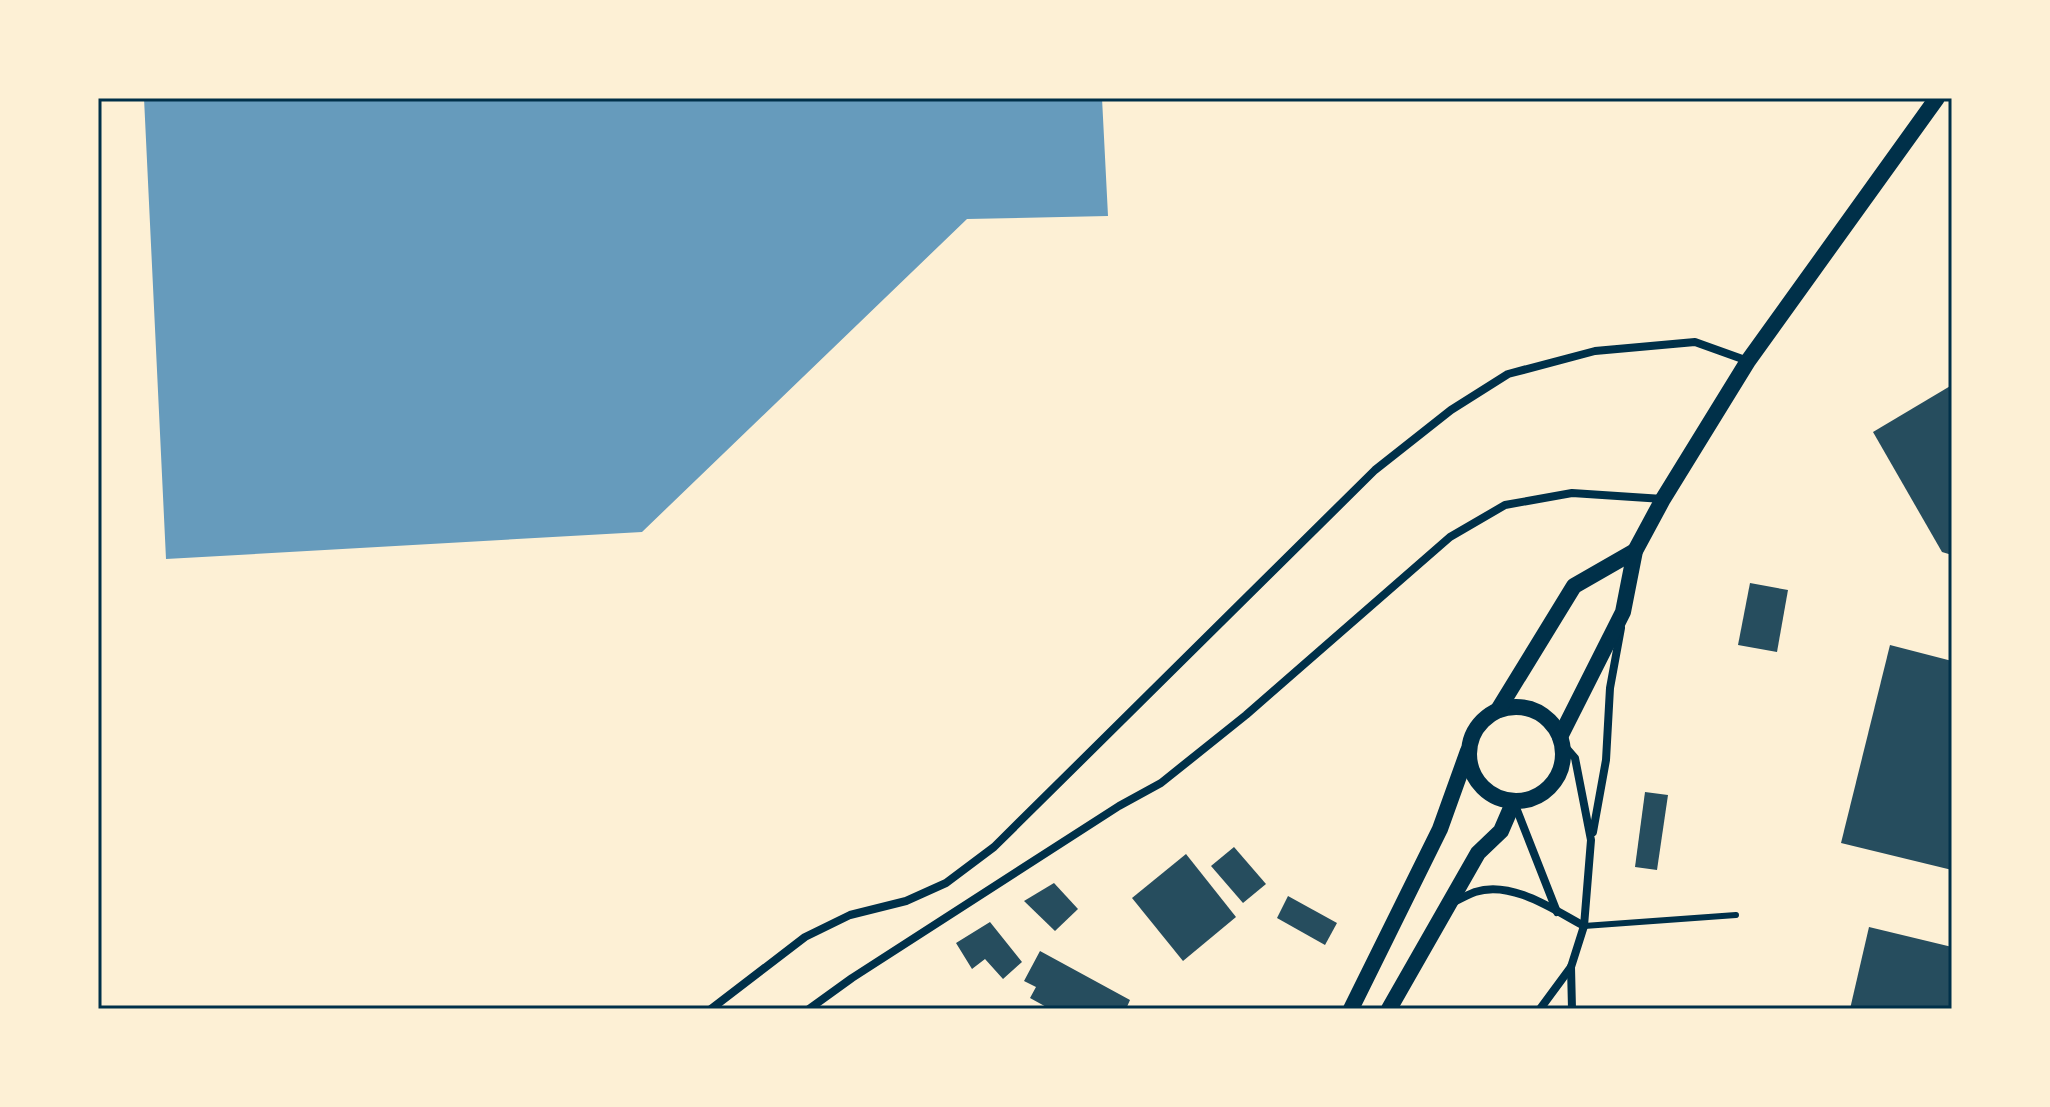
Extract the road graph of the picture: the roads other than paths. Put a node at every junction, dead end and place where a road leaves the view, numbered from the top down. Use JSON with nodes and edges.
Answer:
{"nodes":[{"id":1,"x":1937,"y":98,"type":"edge"},
{"id":2,"x":1748,"y":361,"type":"junction"},
{"id":3,"x":1663,"y":499,"type":"junction"},
{"id":4,"x":1635,"y":551,"type":"junction"},
{"id":5,"x":1623,"y":612,"type":"junction"},
{"id":6,"x":1498,"y":710,"type":"junction"},
{"id":7,"x":1561,"y":740,"type":"junction"},
{"id":8,"x":1470,"y":746,"type":"junction"},
{"id":9,"x":1514,"y":801,"type":"junction"},
{"id":10,"x":1591,"y":840,"type":"junction"},
{"id":11,"x":1449,"y":905,"type":"junction"},
{"id":12,"x":1557,"y":912,"type":"junction"},
{"id":13,"x":1736,"y":915,"type":"dead end"},
{"id":14,"x":1584,"y":926,"type":"junction"},
{"id":15,"x":1571,"y":967,"type":"junction"},
{"id":16,"x":711,"y":1009,"type":"edge"},
{"id":17,"x":809,"y":1009,"type":"edge"},
{"id":18,"x":1351,"y":1009,"type":"edge"},
{"id":19,"x":1389,"y":1009,"type":"edge"},
{"id":20,"x":1540,"y":1009,"type":"edge"},
{"id":21,"x":1572,"y":1009,"type":"edge"}],
"edges":[{"from":1,"to":2,"type":"main road"},
{"from":2,"to":3,"type":"main road"},
{"from":2,"to":16,"type":"street"},
{"from":3,"to":4,"type":"main road"},
{"from":3,"to":17,"type":"street"},
{"from":4,"to":5,"type":"main road"},
{"from":4,"to":6,"type":"main road"},
{"from":5,"to":7,"type":"main road"},
{"from":5,"to":10,"type":"street"},
{"from":6,"to":7,"type":"main road"},
{"from":6,"to":8,"type":"main road"},
{"from":7,"to":9,"type":"main road"},
{"from":7,"to":10,"type":"street"},
{"from":8,"to":9,"type":"main road"},
{"from":8,"to":18,"type":"main road"},
{"from":9,"to":11,"type":"main road"},
{"from":9,"to":12,"type":"street"},
{"from":10,"to":14,"type":"street"},
{"from":11,"to":12,"type":"street"},
{"from":11,"to":19,"type":"main road"},
{"from":12,"to":14,"type":"street"},
{"from":13,"to":14,"type":"lane"},
{"from":14,"to":15,"type":"street"},
{"from":15,"to":20,"type":"street"},
{"from":15,"to":21,"type":"street"}]}
